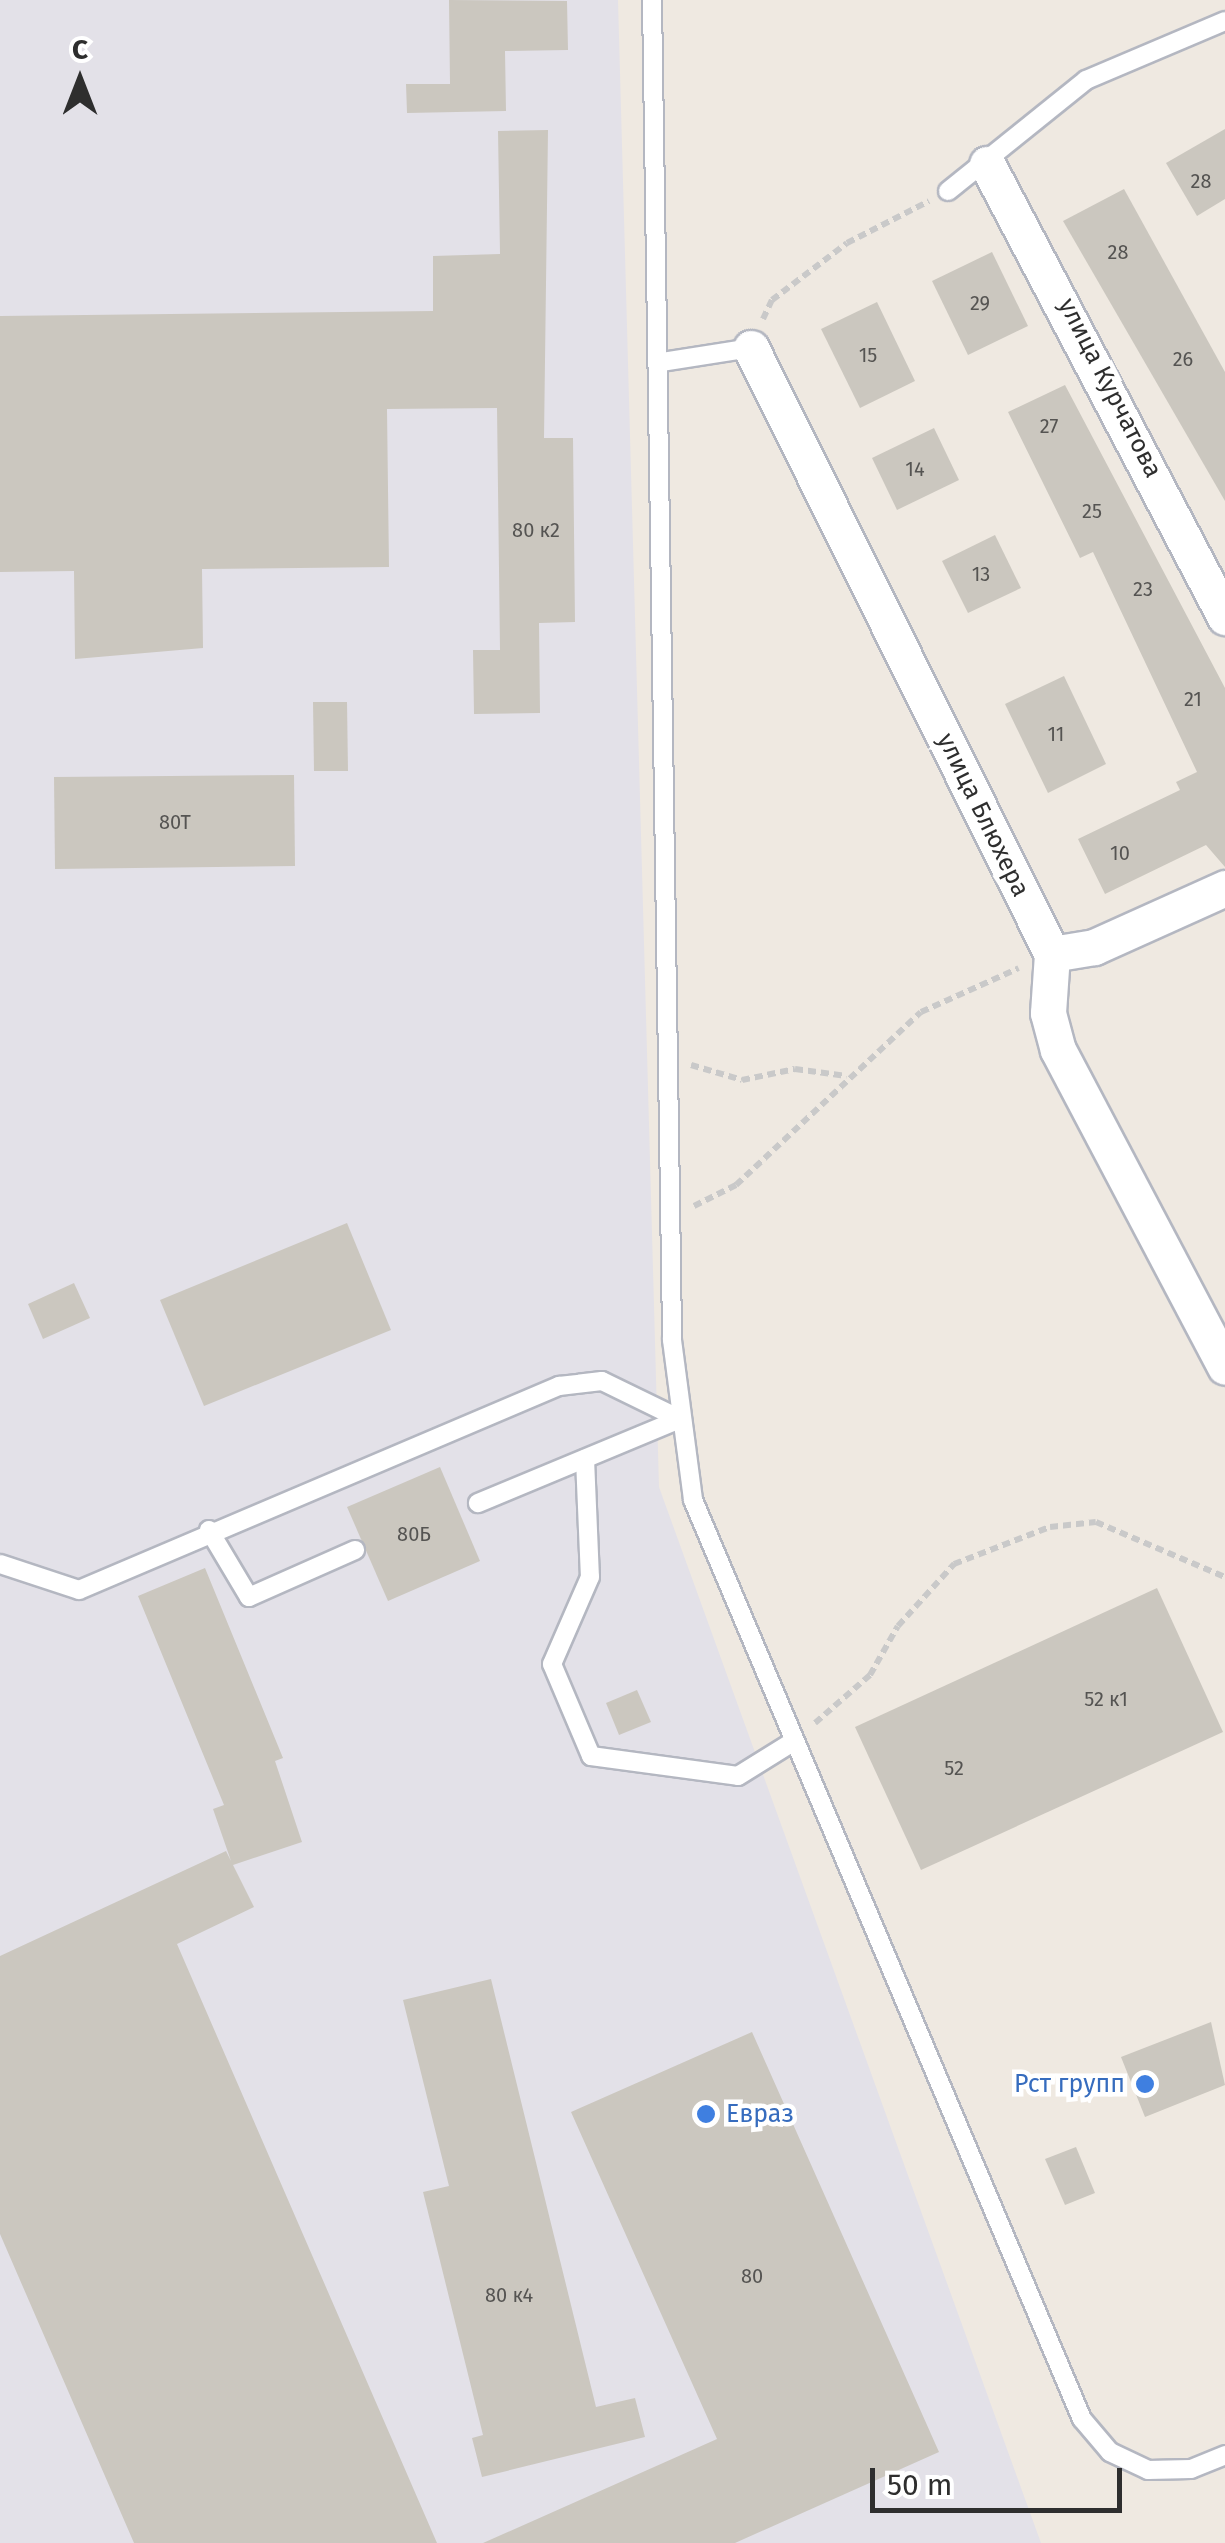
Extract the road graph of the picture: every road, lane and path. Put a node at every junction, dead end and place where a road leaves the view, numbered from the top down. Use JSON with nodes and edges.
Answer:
{"nodes":[{"id":1,"x":652,"y":0,"type":"edge"},
{"id":2,"x":1225,"y":21,"type":"edge"},
{"id":3,"x":987,"y":164,"type":"junction"},
{"id":4,"x":948,"y":191,"type":"joint"},
{"id":5,"x":750,"y":348,"type":"junction"},
{"id":6,"x":662,"y":362,"type":"junction"},
{"id":7,"x":1225,"y":617,"type":"edge"},
{"id":8,"x":1225,"y":888,"type":"edge"},
{"id":9,"x":1052,"y":954,"type":"junction"},
{"id":10,"x":673,"y":1063,"type":"junction"},
{"id":11,"x":848,"y":1076,"type":"junction"},
{"id":12,"x":671,"y":1218,"type":"junction"},
{"id":13,"x":1225,"y":1367,"type":"edge"},
{"id":14,"x":680,"y":1420,"type":"junction"},
{"id":15,"x":585,"y":1459,"type":"junction"},
{"id":16,"x":478,"y":1502,"type":"dead end"},
{"id":17,"x":210,"y":1530,"type":"junction"},
{"id":18,"x":355,"y":1550,"type":"dead end"},
{"id":19,"x":0,"y":1564,"type":"edge"},
{"id":20,"x":1225,"y":1578,"type":"edge"},
{"id":21,"x":791,"y":1744,"type":"junction"},
{"id":22,"x":1225,"y":2455,"type":"edge"}],
"edges":[{"from":1,"to":6,"type":"lane"},
{"from":2,"to":3,"type":"lane"},
{"from":3,"to":4,"type":"lane"},
{"from":3,"to":7,"type":"street","name":"улица Курчатова"},
{"from":4,"to":5,"type":"path"},
{"from":5,"to":6,"type":"lane"},
{"from":5,"to":9,"type":"street","name":"улица Блюхера"},
{"from":6,"to":10,"type":"lane"},
{"from":8,"to":9,"type":"street"},
{"from":9,"to":11,"type":"path"},
{"from":9,"to":13,"type":"street"},
{"from":10,"to":11,"type":"path"},
{"from":10,"to":12,"type":"lane"},
{"from":11,"to":12,"type":"path"},
{"from":12,"to":14,"type":"lane"},
{"from":14,"to":15,"type":"lane"},
{"from":14,"to":17,"type":"lane"},
{"from":14,"to":21,"type":"lane"},
{"from":15,"to":16,"type":"lane"},
{"from":15,"to":21,"type":"lane"},
{"from":17,"to":18,"type":"lane"},
{"from":17,"to":19,"type":"lane"},
{"from":20,"to":21,"type":"path"},
{"from":21,"to":22,"type":"lane"}]}
